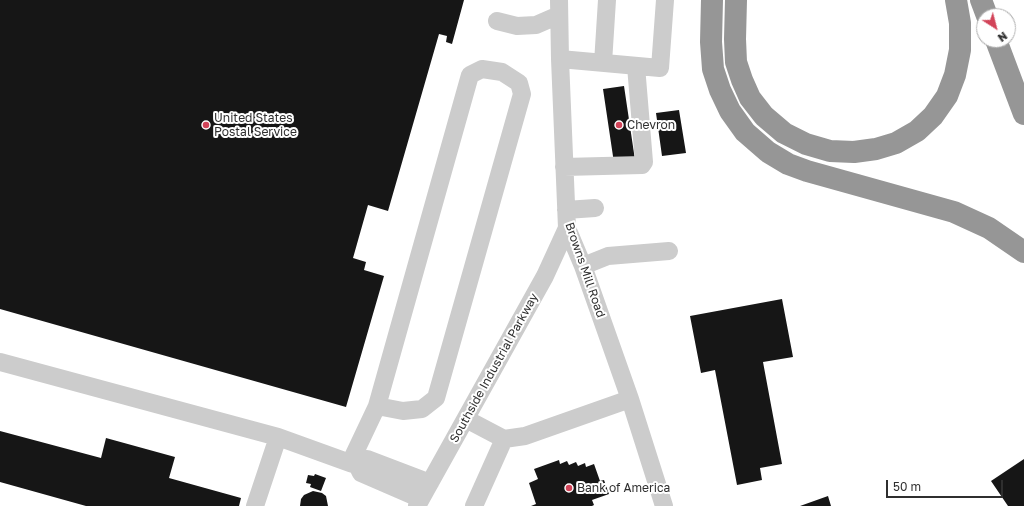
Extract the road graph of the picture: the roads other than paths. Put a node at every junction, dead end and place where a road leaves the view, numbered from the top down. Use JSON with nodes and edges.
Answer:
{"nodes":[{"id":1,"x":607,"y":0,"type":"edge"},
{"id":2,"x":665,"y":0,"type":"edge"},
{"id":3,"x":712,"y":0,"type":"edge"},
{"id":4,"x":736,"y":0,"type":"edge"},
{"id":5,"x":956,"y":0,"type":"edge"},
{"id":6,"x":559,"y":7,"type":"edge"},
{"id":7,"x":497,"y":21,"type":"dead end"},
{"id":8,"x":999,"y":48,"type":"edge"},
{"id":9,"x":560,"y":59,"type":"junction"},
{"id":10,"x":603,"y":63,"type":"junction"},
{"id":11,"x":636,"y":66,"type":"junction"},
{"id":12,"x":1024,"y":114,"type":"edge"},
{"id":13,"x":564,"y":167,"type":"junction"},
{"id":14,"x":595,"y":208,"type":"dead end"},
{"id":15,"x":566,"y":210,"type":"junction"},
{"id":16,"x":567,"y":228,"type":"junction"},
{"id":17,"x":669,"y":251,"type":"dead end"},
{"id":18,"x":1024,"y":252,"type":"edge"},
{"id":19,"x":583,"y":266,"type":"junction"},
{"id":20,"x":0,"y":362,"type":"edge"},
{"id":21,"x":630,"y":399,"type":"junction"},
{"id":22,"x":377,"y":406,"type":"junction"},
{"id":23,"x":466,"y":420,"type":"junction"},
{"id":24,"x":278,"y":437,"type":"junction"},
{"id":25,"x":504,"y":439,"type":"junction"},
{"id":26,"x":353,"y":464,"type":"junction"},
{"id":27,"x":430,"y":483,"type":"junction"},
{"id":28,"x":419,"y":503,"type":"edge"},
{"id":29,"x":255,"y":506,"type":"edge"},
{"id":30,"x":474,"y":506,"type":"edge"},
{"id":31,"x":664,"y":506,"type":"edge"}],
"edges":[{"from":1,"to":10,"type":"street"},
{"from":2,"to":11,"type":"street"},
{"from":3,"to":18,"type":"highway"},
{"from":4,"to":5,"type":"highway"},
{"from":6,"to":7,"type":"street"},
{"from":6,"to":9,"type":"street","name":"Browns Mill Road"},
{"from":8,"to":12,"type":"highway"},
{"from":9,"to":10,"type":"street"},
{"from":9,"to":13,"type":"street","name":"Browns Mill Road"},
{"from":10,"to":11,"type":"street"},
{"from":11,"to":13,"type":"street"},
{"from":13,"to":15,"type":"street","name":"Browns Mill Road"},
{"from":14,"to":15,"type":"street"},
{"from":15,"to":16,"type":"street","name":"Browns Mill Road"},
{"from":16,"to":19,"type":"street","name":"Browns Mill Road"},
{"from":16,"to":23,"type":"street","name":"Southside Industrial Parkway"},
{"from":17,"to":19,"type":"street"},
{"from":19,"to":21,"type":"street","name":"Browns Mill Road"},
{"from":20,"to":24,"type":"street"},
{"from":21,"to":25,"type":"street"},
{"from":21,"to":31,"type":"street","name":"Browns Mill Road"},
{"from":22,"to":22,"type":"street"},
{"from":22,"to":26,"type":"street"},
{"from":23,"to":25,"type":"street"},
{"from":23,"to":27,"type":"street","name":"Southside Industrial Parkway"},
{"from":24,"to":26,"type":"street"},
{"from":24,"to":29,"type":"street"},
{"from":25,"to":30,"type":"street"},
{"from":26,"to":27,"type":"street"},
{"from":26,"to":28,"type":"street"},
{"from":27,"to":28,"type":"street","name":"Southside Industrial Parkway"}]}
